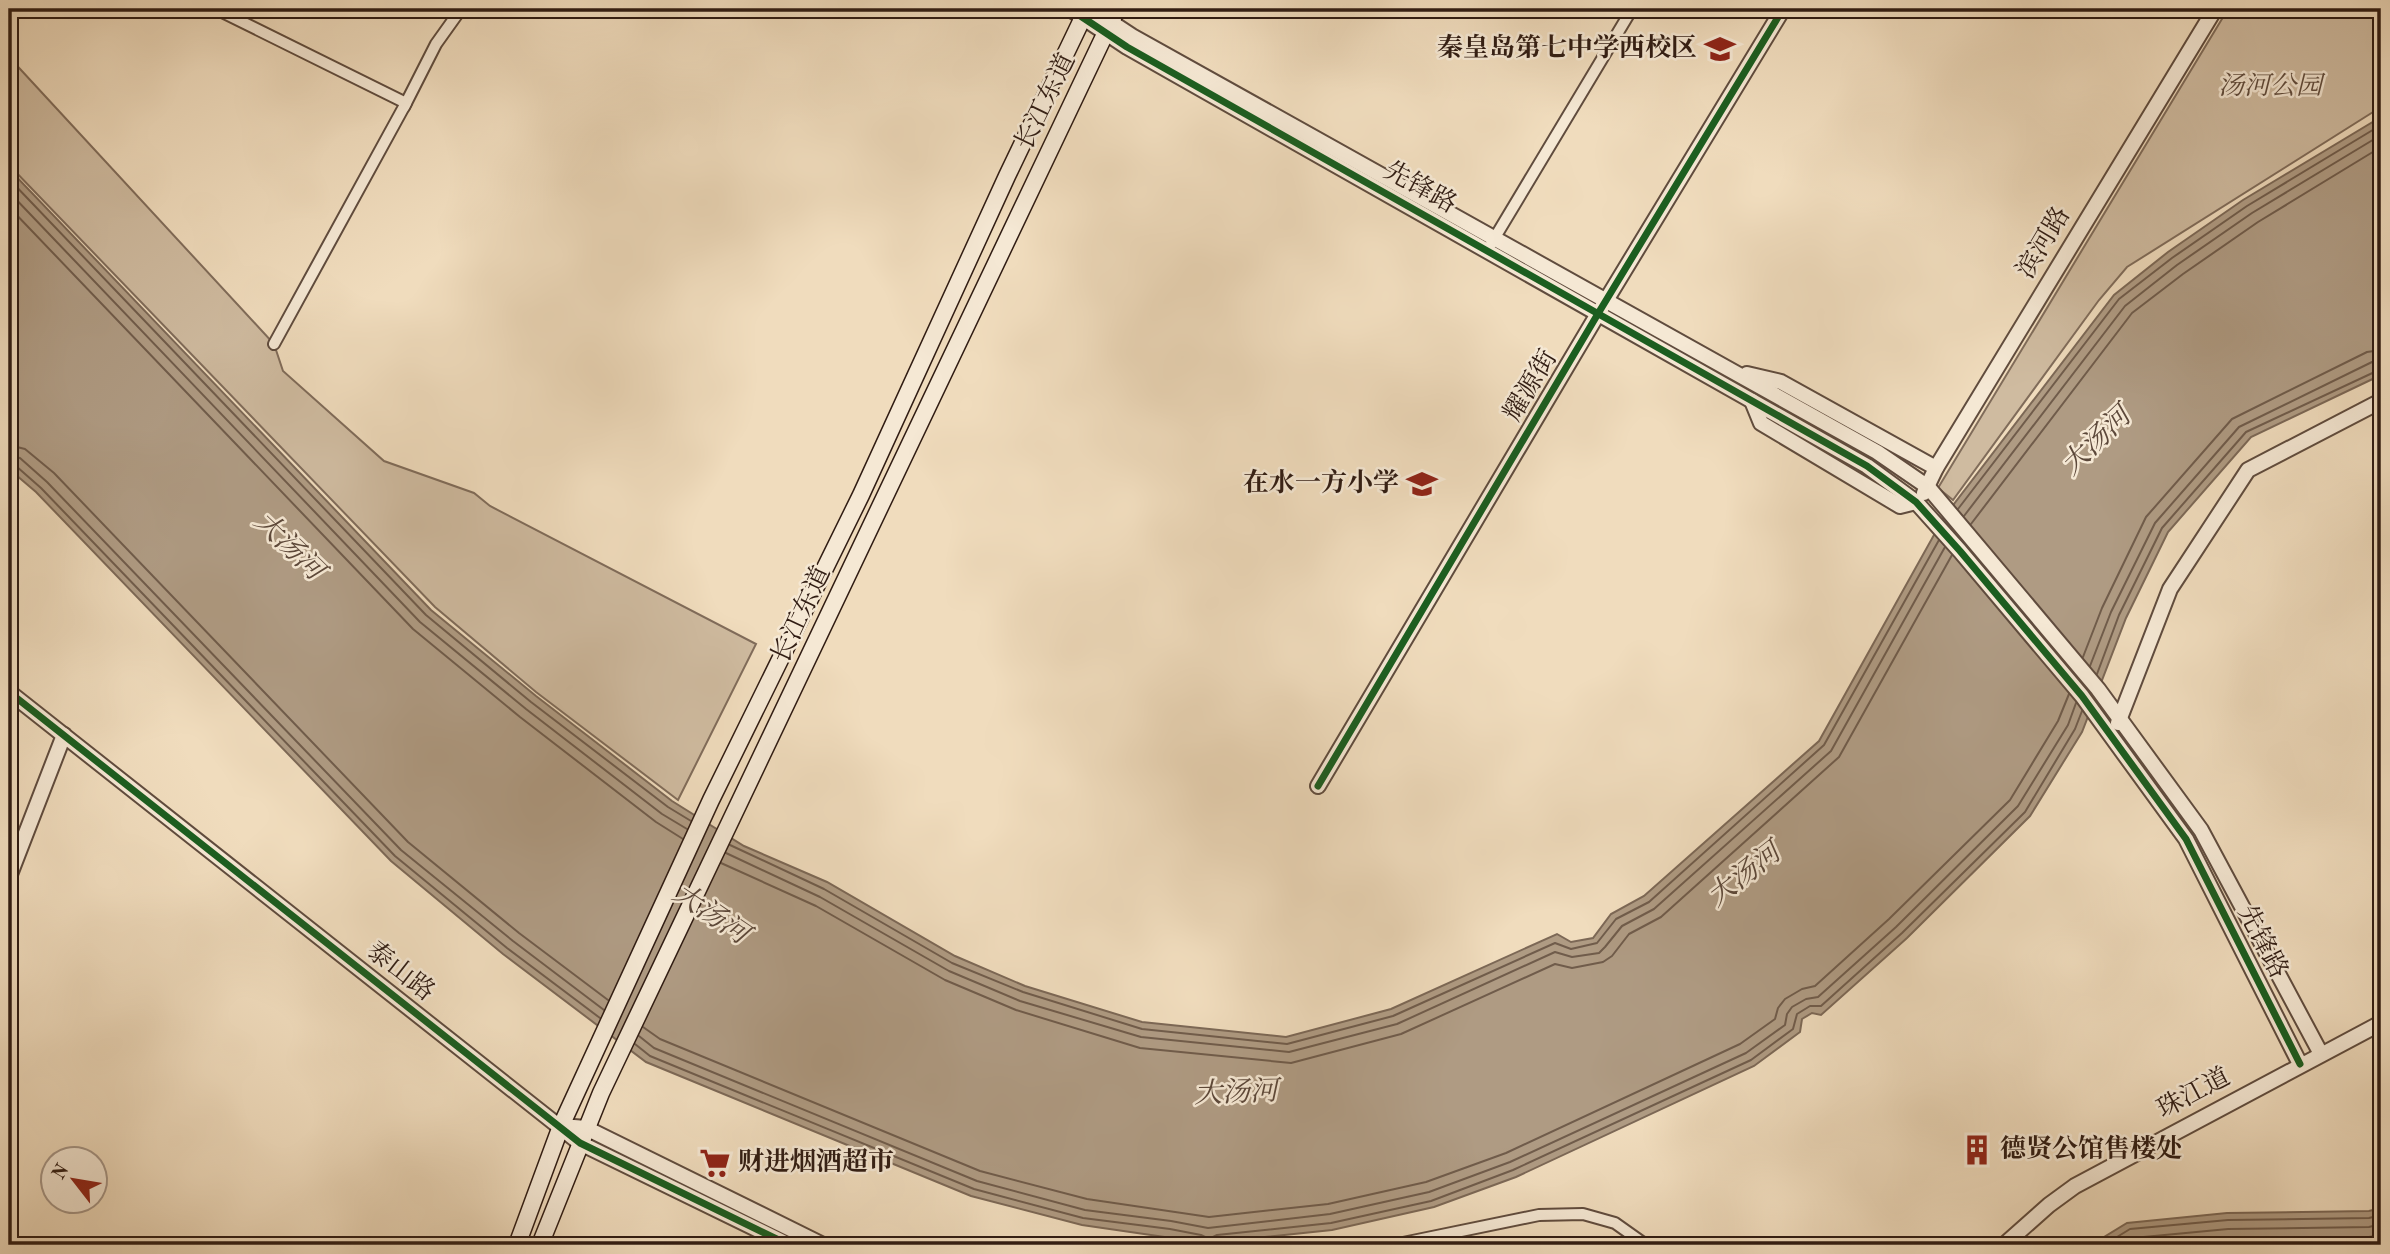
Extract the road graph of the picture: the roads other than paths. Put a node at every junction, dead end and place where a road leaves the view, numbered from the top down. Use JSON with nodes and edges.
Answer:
{"nodes":[{"id":1,"x":216,"y":9,"type":"edge"},
{"id":2,"x":461,"y":9,"type":"edge"},
{"id":3,"x":1632,"y":9,"type":"edge"},
{"id":4,"x":1783,"y":9,"type":"edge"},
{"id":5,"x":2215,"y":9,"type":"edge"},
{"id":6,"x":1083,"y":11,"type":"edge"},
{"id":7,"x":1111,"y":21,"type":"edge"},
{"id":8,"x":406,"y":103,"type":"junction"},
{"id":9,"x":1491,"y":244,"type":"junction"},
{"id":10,"x":1607,"y":299,"type":"junction"},
{"id":11,"x":1599,"y":312,"type":"junction"},
{"id":12,"x":274,"y":344,"type":"dead end"},
{"id":13,"x":1729,"y":370,"type":"junction"},
{"id":14,"x":2381,"y":401,"type":"edge"},
{"id":15,"x":1936,"y":468,"type":"junction"},
{"id":16,"x":1928,"y":487,"type":"junction"},
{"id":17,"x":1916,"y":502,"type":"junction"},
{"id":18,"x":9,"y":692,"type":"edge"},
{"id":19,"x":2120,"y":719,"type":"junction"},
{"id":20,"x":64,"y":735,"type":"junction"},
{"id":21,"x":2111,"y":737,"type":"junction"},
{"id":22,"x":1318,"y":786,"type":"dead end"},
{"id":23,"x":9,"y":877,"type":"edge"},
{"id":24,"x":2381,"y":1023,"type":"edge"},
{"id":25,"x":2321,"y":1054,"type":"junction"},
{"id":26,"x":2300,"y":1065,"type":"junction"},
{"id":27,"x":561,"y":1126,"type":"junction"},
{"id":28,"x":583,"y":1135,"type":"junction"},
{"id":29,"x":517,"y":1245,"type":"edge"},
{"id":30,"x":540,"y":1245,"type":"edge"},
{"id":31,"x":789,"y":1245,"type":"edge"},
{"id":32,"x":823,"y":1245,"type":"edge"},
{"id":33,"x":1393,"y":1245,"type":"edge"},
{"id":34,"x":1647,"y":1245,"type":"edge"},
{"id":35,"x":2004,"y":1245,"type":"edge"}],
"edges":[{"from":1,"to":8,"type":"street"},
{"from":2,"to":8,"type":"street"},
{"from":3,"to":9,"type":"street"},
{"from":4,"to":10,"type":"street","name":"耀源街"},
{"from":5,"to":15,"type":"street","name":"滨河路"},
{"from":6,"to":7,"type":"street","name":"先锋路"},
{"from":6,"to":27,"type":"main road","name":"长江东道"},
{"from":7,"to":9,"type":"street","name":"先锋路"},
{"from":7,"to":28,"type":"main road","name":"长江东道"},
{"from":8,"to":12,"type":"street"},
{"from":9,"to":10,"type":"street"},
{"from":9,"to":11,"type":"street","name":"先锋路"},
{"from":10,"to":11,"type":"street","name":"耀源街"},
{"from":10,"to":13,"type":"street"},
{"from":11,"to":17,"type":"street","name":"先锋路"},
{"from":11,"to":22,"type":"street","name":"耀源街"},
{"from":13,"to":15,"type":"street"},
{"from":13,"to":16,"type":"street"},
{"from":14,"to":19,"type":"street"},
{"from":15,"to":16,"type":"street","name":"滨河路"},
{"from":16,"to":17,"type":"street","name":"滨河路"},
{"from":16,"to":19,"type":"street"},
{"from":17,"to":21,"type":"street","name":"先锋路"},
{"from":18,"to":20,"type":"street","name":"泰山路"},
{"from":19,"to":21,"type":"street"},
{"from":19,"to":25,"type":"street"},
{"from":20,"to":23,"type":"street"},
{"from":20,"to":27,"type":"street","name":"泰山路"},
{"from":21,"to":26,"type":"street","name":"先锋路"},
{"from":24,"to":25,"type":"street","name":"珠江道"},
{"from":25,"to":26,"type":"street","name":"珠江道"},
{"from":26,"to":35,"type":"street","name":"珠江道"},
{"from":27,"to":28,"type":"street","name":"泰山路"},
{"from":27,"to":29,"type":"main road","name":"长江东道"},
{"from":28,"to":30,"type":"main road","name":"长江东道"},
{"from":28,"to":31,"type":"street","name":"泰山路"},
{"from":28,"to":32,"type":"street"},
{"from":33,"to":34,"type":"street"}]}
